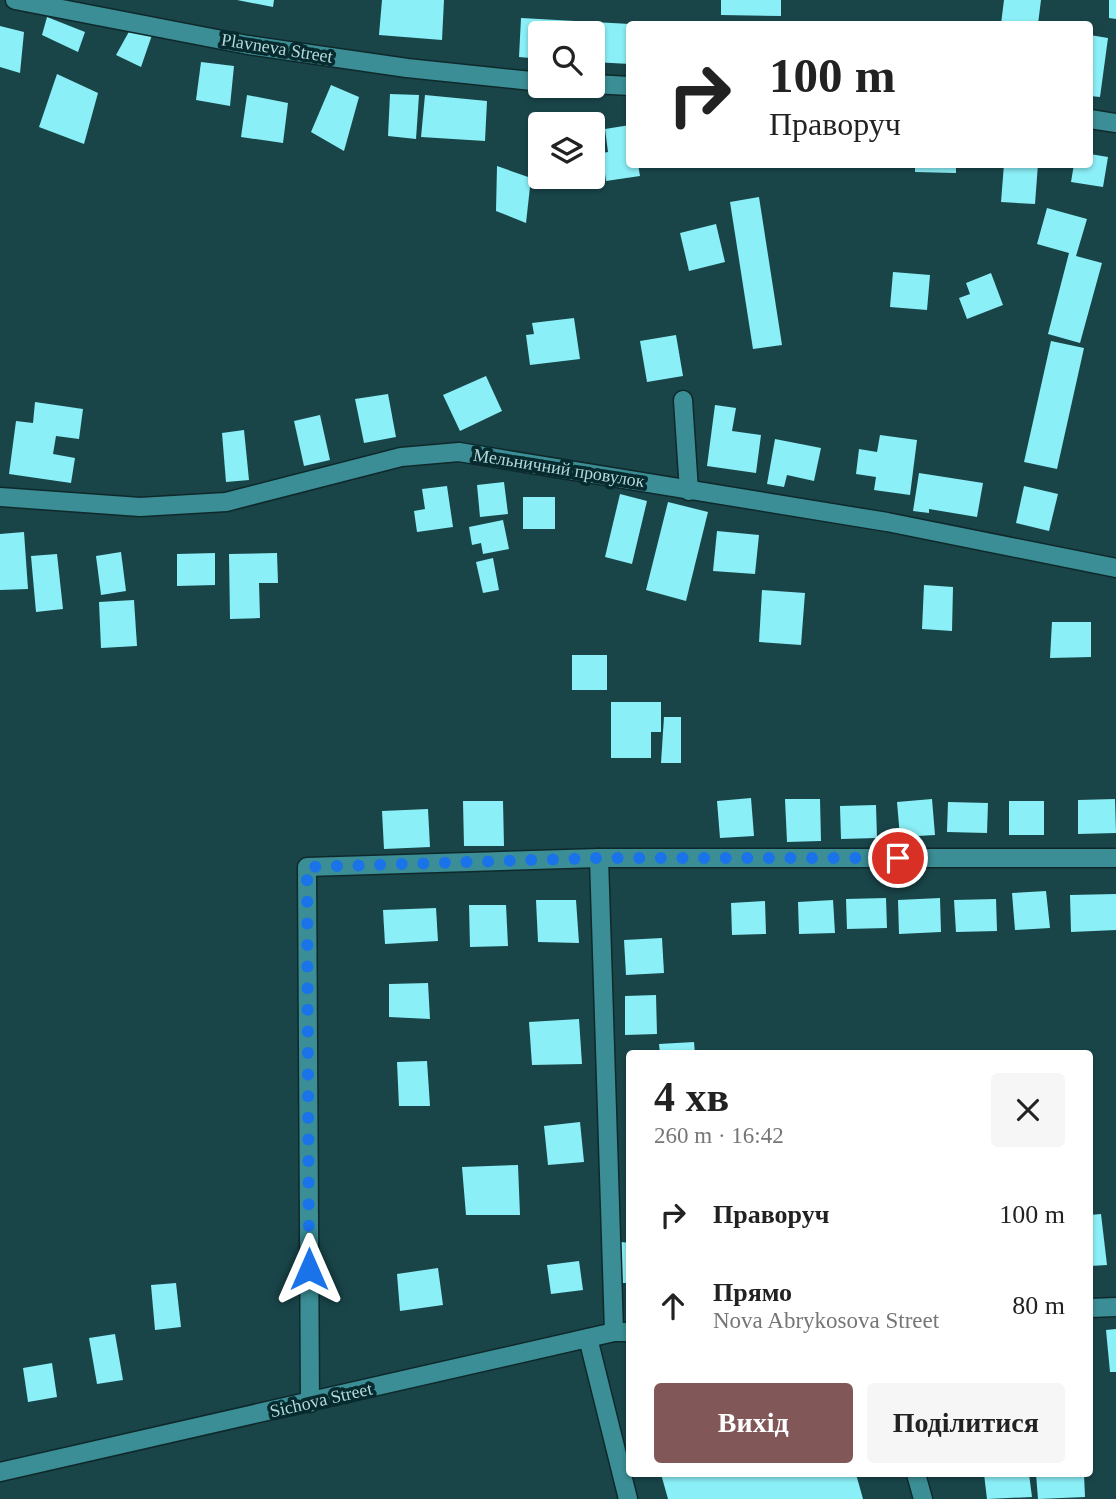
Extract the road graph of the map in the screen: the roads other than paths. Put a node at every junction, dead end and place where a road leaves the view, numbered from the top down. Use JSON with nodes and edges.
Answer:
{"nodes":[{"id":1,"x":15,"y":0,"type":"edge"},
{"id":2,"x":528,"y":81,"type":"edge"},
{"id":3,"x":605,"y":85,"type":"edge"},
{"id":4,"x":626,"y":86,"type":"edge"},
{"id":5,"x":1093,"y":119,"type":"edge"},
{"id":6,"x":1116,"y":123,"type":"edge"},
{"id":7,"x":683,"y":400,"type":"dead end"},
{"id":8,"x":689,"y":491,"type":"junction"},
{"id":9,"x":0,"y":498,"type":"edge"},
{"id":10,"x":1116,"y":568,"type":"edge"},
{"id":11,"x":599,"y":858,"type":"junction"},
{"id":12,"x":1116,"y":858,"type":"edge"},
{"id":13,"x":1116,"y":1307,"type":"edge"},
{"id":14,"x":1093,"y":1308,"type":"edge"},
{"id":15,"x":622,"y":1332,"type":"edge"},
{"id":16,"x":587,"y":1338,"type":"junction"},
{"id":17,"x":310,"y":1403,"type":"junction"},
{"id":18,"x":4,"y":1475,"type":"edge"},
{"id":19,"x":917,"y":1477,"type":"edge"},
{"id":20,"x":628,"y":1499,"type":"edge"},
{"id":21,"x":923,"y":1499,"type":"edge"}],
"edges":[{"from":1,"to":2,"type":"street","name":"Plavneva Street"},
{"from":3,"to":4,"type":"street"},
{"from":5,"to":6,"type":"street"},
{"from":7,"to":8,"type":"street"},
{"from":8,"to":9,"type":"street","name":"Мельничний провулок"},
{"from":8,"to":10,"type":"street","name":"Мельничний провулок"},
{"from":11,"to":12,"type":"street"},
{"from":11,"to":15,"type":"street"},
{"from":11,"to":17,"type":"street"},
{"from":13,"to":14,"type":"street"},
{"from":15,"to":16,"type":"street","name":"Sichova Street"},
{"from":16,"to":17,"type":"street","name":"Sichova Street"},
{"from":16,"to":20,"type":"street"},
{"from":17,"to":18,"type":"street","name":"Sichova Street"},
{"from":19,"to":21,"type":"street"}]}
